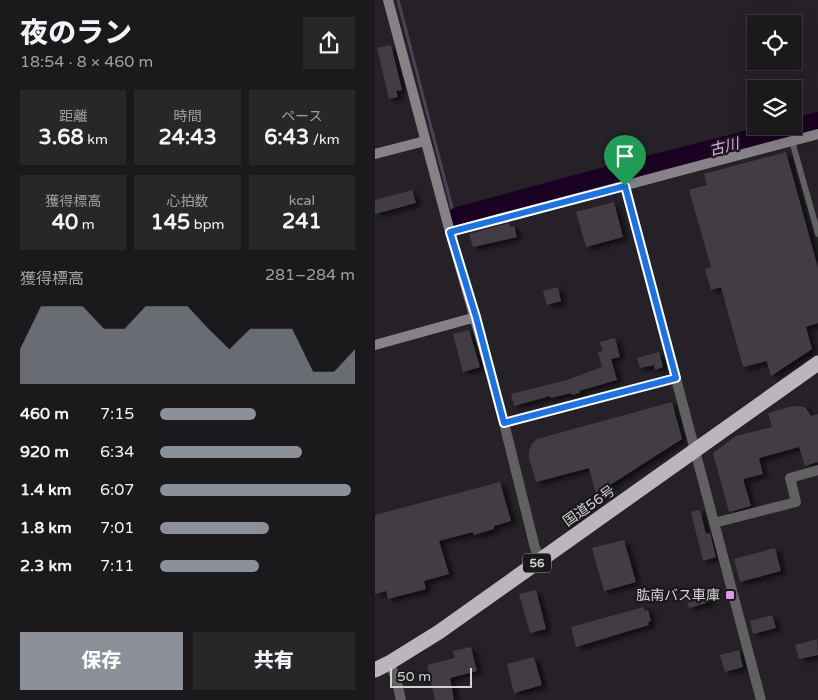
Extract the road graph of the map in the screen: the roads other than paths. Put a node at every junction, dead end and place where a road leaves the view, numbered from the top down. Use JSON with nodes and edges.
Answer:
{"nodes":[{"id":1,"x":388,"y":0,"type":"edge"},
{"id":2,"x":818,"y":134,"type":"edge"},
{"id":3,"x":425,"y":140,"type":"junction"},
{"id":4,"x":792,"y":141,"type":"junction"},
{"id":5,"x":375,"y":154,"type":"edge"},
{"id":6,"x":625,"y":186,"type":"junction"},
{"id":7,"x":450,"y":232,"type":"junction"},
{"id":8,"x":818,"y":234,"type":"edge"},
{"id":9,"x":476,"y":317,"type":"junction"},
{"id":10,"x":375,"y":344,"type":"edge"},
{"id":11,"x":818,"y":363,"type":"edge"},
{"id":12,"x":676,"y":378,"type":"junction"},
{"id":13,"x":504,"y":423,"type":"junction"},
{"id":14,"x":695,"y":451,"type":"junction"},
{"id":15,"x":818,"y":470,"type":"edge"},
{"id":16,"x":714,"y":523,"type":"junction"},
{"id":17,"x":541,"y":560,"type":"junction"},
{"id":18,"x":382,"y":667,"type":"edge"},
{"id":19,"x":401,"y":700,"type":"edge"},
{"id":20,"x":761,"y":700,"type":"edge"}],
"edges":[{"from":1,"to":3,"type":"street"},
{"from":2,"to":4,"type":"street"},
{"from":3,"to":5,"type":"street"},
{"from":3,"to":7,"type":"street"},
{"from":4,"to":6,"type":"street"},
{"from":4,"to":8,"type":"lane"},
{"from":6,"to":7,"type":"street"},
{"from":6,"to":12,"type":"street"},
{"from":7,"to":9,"type":"street"},
{"from":9,"to":10,"type":"street"},
{"from":9,"to":13,"type":"street"},
{"from":11,"to":14,"type":"highway","name":"国道56号","number":"56"},
{"from":12,"to":13,"type":"street"},
{"from":12,"to":14,"type":"street"},
{"from":13,"to":17,"type":"street"},
{"from":14,"to":16,"type":"street"},
{"from":14,"to":17,"type":"highway","name":"国道56号","number":"56"},
{"from":15,"to":16,"type":"street"},
{"from":16,"to":20,"type":"street"},
{"from":17,"to":18,"type":"highway","name":"国道56号","number":"56"},
{"from":18,"to":19,"type":"street"}]}
